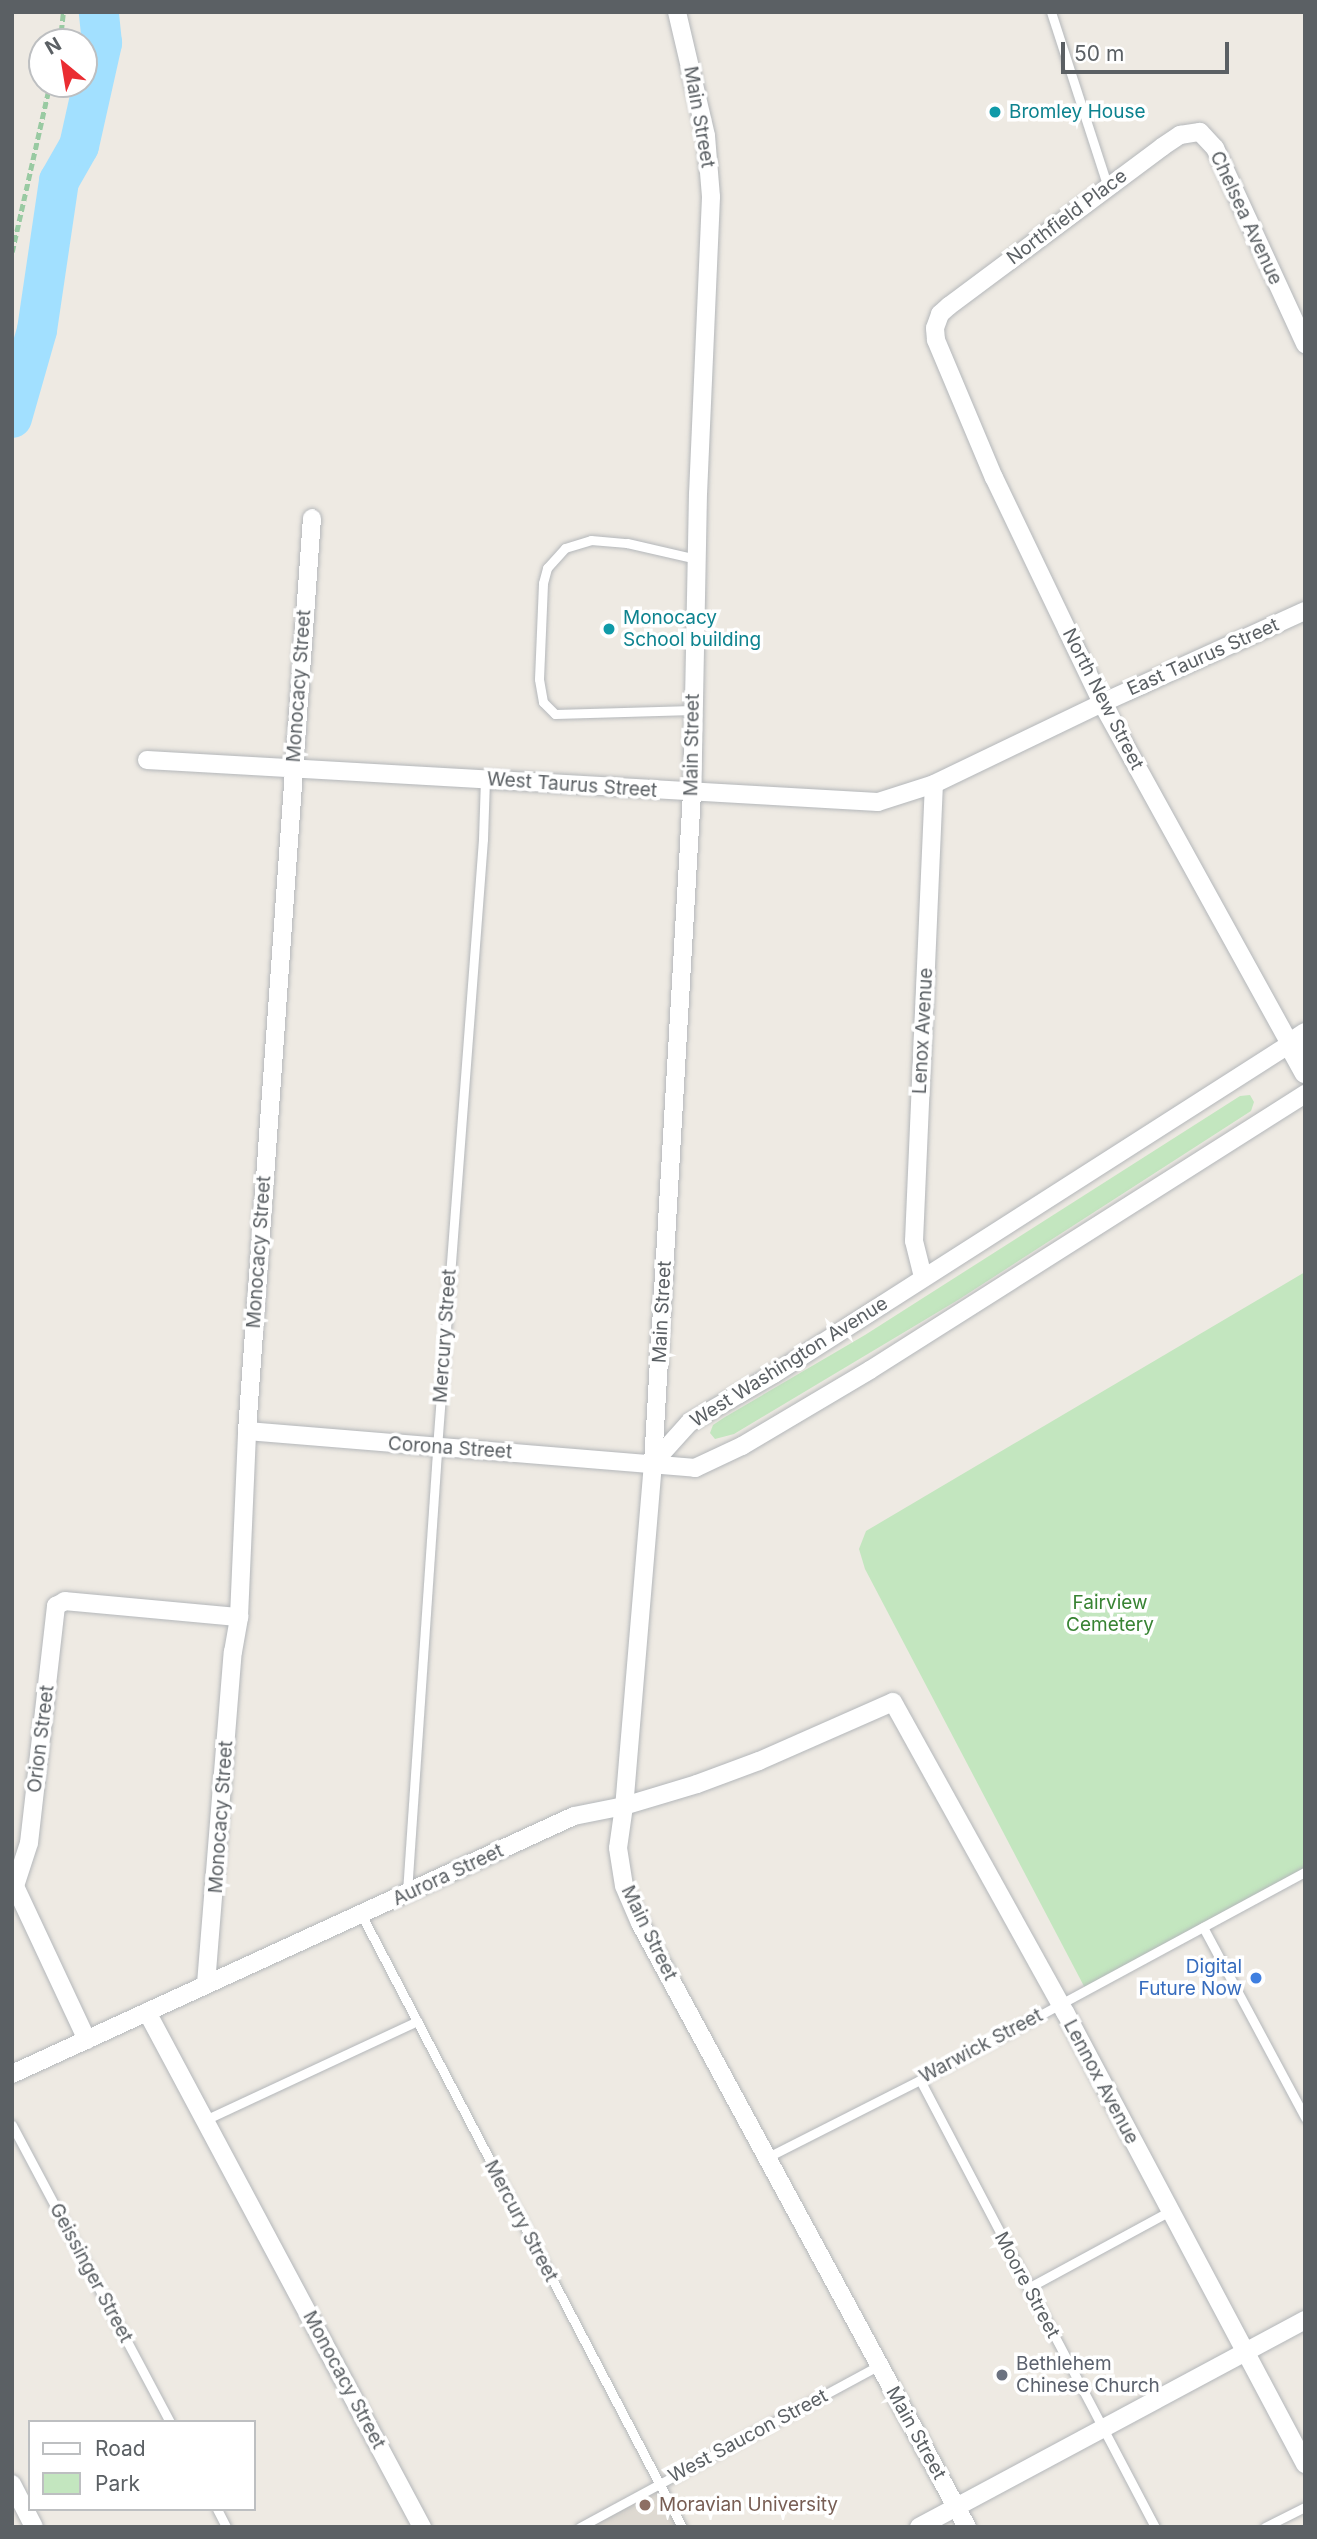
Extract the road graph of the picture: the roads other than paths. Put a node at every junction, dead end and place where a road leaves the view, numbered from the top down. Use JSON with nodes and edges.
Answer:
{"nodes":[{"id":1,"x":677,"y":12,"type":"edge"},
{"id":2,"x":1051,"y":12,"type":"edge"},
{"id":3,"x":1200,"y":132,"type":"joint"},
{"id":4,"x":1108,"y":187,"type":"junction"},
{"id":5,"x":940,"y":314,"type":"joint"},
{"id":6,"x":1305,"y":344,"type":"edge"},
{"id":7,"x":312,"y":518,"type":"dead end"},
{"id":8,"x":697,"y":559,"type":"junction"},
{"id":9,"x":1305,"y":611,"type":"edge"},
{"id":10,"x":1102,"y":703,"type":"junction"},
{"id":11,"x":693,"y":710,"type":"junction"},
{"id":12,"x":147,"y":760,"type":"dead end"},
{"id":13,"x":292,"y":769,"type":"junction"},
{"id":14,"x":485,"y":779,"type":"junction"},
{"id":15,"x":934,"y":784,"type":"junction"},
{"id":16,"x":692,"y":793,"type":"junction"},
{"id":17,"x":1297,"y":1039,"type":"edge"},
{"id":18,"x":1305,"y":1071,"type":"edge"},
{"id":19,"x":1305,"y":1094,"type":"edge"},
{"id":20,"x":923,"y":1277,"type":"junction"},
{"id":21,"x":247,"y":1431,"type":"junction"},
{"id":22,"x":436,"y":1448,"type":"junction"},
{"id":23,"x":653,"y":1463,"type":"junction"},
{"id":24,"x":239,"y":1616,"type":"junction"},
{"id":25,"x":894,"y":1702,"type":"joint"},
{"id":26,"x":624,"y":1806,"type":"junction"},
{"id":27,"x":1305,"y":1872,"type":"edge"},
{"id":28,"x":13,"y":1887,"type":"edge"},
{"id":29,"x":407,"y":1894,"type":"junction"},
{"id":30,"x":362,"y":1916,"type":"junction"},
{"id":31,"x":1203,"y":1927,"type":"junction"},
{"id":32,"x":206,"y":1984,"type":"junction"},
{"id":33,"x":1060,"y":2004,"type":"junction"},
{"id":34,"x":147,"y":2012,"type":"junction"},
{"id":35,"x":417,"y":2021,"type":"junction"},
{"id":36,"x":87,"y":2040,"type":"junction"},
{"id":37,"x":12,"y":2074,"type":"edge"},
{"id":38,"x":919,"y":2080,"type":"junction"},
{"id":39,"x":1305,"y":2118,"type":"edge"},
{"id":40,"x":205,"y":2120,"type":"junction"},
{"id":41,"x":12,"y":2125,"type":"edge"},
{"id":42,"x":766,"y":2158,"type":"junction"},
{"id":43,"x":1170,"y":2211,"type":"junction"},
{"id":44,"x":1028,"y":2288,"type":"junction"},
{"id":45,"x":1305,"y":2320,"type":"edge"},
{"id":46,"x":1244,"y":2352,"type":"junction"},
{"id":47,"x":879,"y":2365,"type":"junction"},
{"id":48,"x":169,"y":2420,"type":"edge"},
{"id":49,"x":1103,"y":2428,"type":"junction"},
{"id":50,"x":1305,"y":2464,"type":"edge"},
{"id":51,"x":12,"y":2484,"type":"edge"},
{"id":52,"x":659,"y":2484,"type":"junction"},
{"id":53,"x":957,"y":2507,"type":"junction"},
{"id":54,"x":1305,"y":2507,"type":"edge"},
{"id":55,"x":218,"y":2511,"type":"edge"},
{"id":56,"x":34,"y":2527,"type":"edge"},
{"id":57,"x":226,"y":2527,"type":"edge"},
{"id":58,"x":422,"y":2527,"type":"edge"},
{"id":59,"x":580,"y":2527,"type":"edge"},
{"id":60,"x":682,"y":2527,"type":"edge"},
{"id":61,"x":919,"y":2527,"type":"edge"},
{"id":62,"x":967,"y":2527,"type":"edge"},
{"id":63,"x":1155,"y":2527,"type":"edge"},
{"id":64,"x":1265,"y":2527,"type":"edge"}],
"edges":[{"from":1,"to":8,"type":"street","name":"Main Street"},
{"from":2,"to":4,"type":"lane"},
{"from":3,"to":4,"type":"street","name":"Northfield Place"},
{"from":3,"to":6,"type":"street","name":"Chelsea Avenue"},
{"from":4,"to":5,"type":"street","name":"Northfield Place"},
{"from":5,"to":10,"type":"street","name":"North New Street"},
{"from":7,"to":13,"type":"street","name":"Monocacy Street"},
{"from":8,"to":11,"type":"street","name":"Main Street"},
{"from":8,"to":11,"type":"lane"},
{"from":9,"to":10,"type":"street","name":"East Taurus Street"},
{"from":10,"to":15,"type":"street","name":"West Taurus Street"},
{"from":10,"to":17,"type":"street","name":"North New Street"},
{"from":11,"to":16,"type":"street","name":"Main Street"},
{"from":12,"to":13,"type":"street","name":"West Taurus Street"},
{"from":13,"to":14,"type":"street","name":"West Taurus Street"},
{"from":13,"to":21,"type":"street","name":"Monocacy Street"},
{"from":14,"to":16,"type":"street","name":"West Taurus Street"},
{"from":14,"to":22,"type":"lane","name":"Mercury Street"},
{"from":15,"to":16,"type":"street","name":"West Taurus Street"},
{"from":15,"to":20,"type":"street","name":"Lenox Avenue"},
{"from":16,"to":23,"type":"street","name":"Main Street"},
{"from":17,"to":18,"type":"street","name":"North New Street"},
{"from":17,"to":20,"type":"street","name":"West Washington Avenue"},
{"from":19,"to":23,"type":"street"},
{"from":20,"to":23,"type":"street","name":"West Washington Avenue"},
{"from":21,"to":22,"type":"street","name":"Corona Street"},
{"from":21,"to":24,"type":"street","name":"Monocacy Street"},
{"from":22,"to":23,"type":"street","name":"Corona Street"},
{"from":22,"to":29,"type":"lane","name":"Mercury Street"},
{"from":23,"to":26,"type":"street","name":"Main Street"},
{"from":24,"to":28,"type":"street","name":"Orion Street"},
{"from":24,"to":32,"type":"street","name":"Monocacy Street"},
{"from":25,"to":26,"type":"street","name":"Aurora Street"},
{"from":25,"to":33,"type":"street","name":"Lennox Avenue"},
{"from":26,"to":29,"type":"street","name":"Aurora Street"},
{"from":26,"to":42,"type":"street","name":"Main Street"},
{"from":27,"to":31,"type":"lane","name":"Warwick Street"},
{"from":28,"to":36,"type":"street","name":"Orion Street"},
{"from":29,"to":30,"type":"street","name":"Aurora Street"},
{"from":30,"to":32,"type":"street","name":"Aurora Street"},
{"from":30,"to":35,"type":"lane","name":"Mercury Street"},
{"from":31,"to":33,"type":"lane","name":"Warwick Street"},
{"from":31,"to":39,"type":"lane"},
{"from":32,"to":34,"type":"street","name":"Aurora Street"},
{"from":33,"to":38,"type":"lane","name":"Warwick Street"},
{"from":33,"to":43,"type":"street","name":"Lennox Avenue"},
{"from":34,"to":36,"type":"street","name":"Aurora Street"},
{"from":34,"to":40,"type":"street","name":"Monocacy Street"},
{"from":35,"to":40,"type":"lane"},
{"from":35,"to":52,"type":"lane","name":"Mercury Street"},
{"from":36,"to":37,"type":"street","name":"Aurora Street"},
{"from":38,"to":42,"type":"lane","name":"Warwick Street"},
{"from":38,"to":44,"type":"lane","name":"Moore Street"},
{"from":40,"to":58,"type":"street","name":"Monocacy Street"},
{"from":41,"to":48,"type":"lane","name":"Geissinger Street"},
{"from":42,"to":47,"type":"street","name":"Main Street"},
{"from":43,"to":44,"type":"lane"},
{"from":43,"to":46,"type":"street","name":"Lennox Avenue"},
{"from":44,"to":49,"type":"lane","name":"Moore Street"},
{"from":45,"to":46,"type":"street"},
{"from":46,"to":49,"type":"street"},
{"from":46,"to":50,"type":"street","name":"Lennox Avenue"},
{"from":47,"to":52,"type":"lane","name":"West Saucon Street"},
{"from":47,"to":53,"type":"street","name":"Main Street"},
{"from":49,"to":53,"type":"street"},
{"from":49,"to":63,"type":"lane","name":"Moore Street"},
{"from":51,"to":56,"type":"street"},
{"from":52,"to":59,"type":"lane","name":"West Saucon Street"},
{"from":52,"to":60,"type":"lane","name":"Mercury Street"},
{"from":53,"to":61,"type":"street"},
{"from":53,"to":62,"type":"street","name":"Main Street"},
{"from":54,"to":64,"type":"lane"},
{"from":55,"to":57,"type":"lane"}]}
